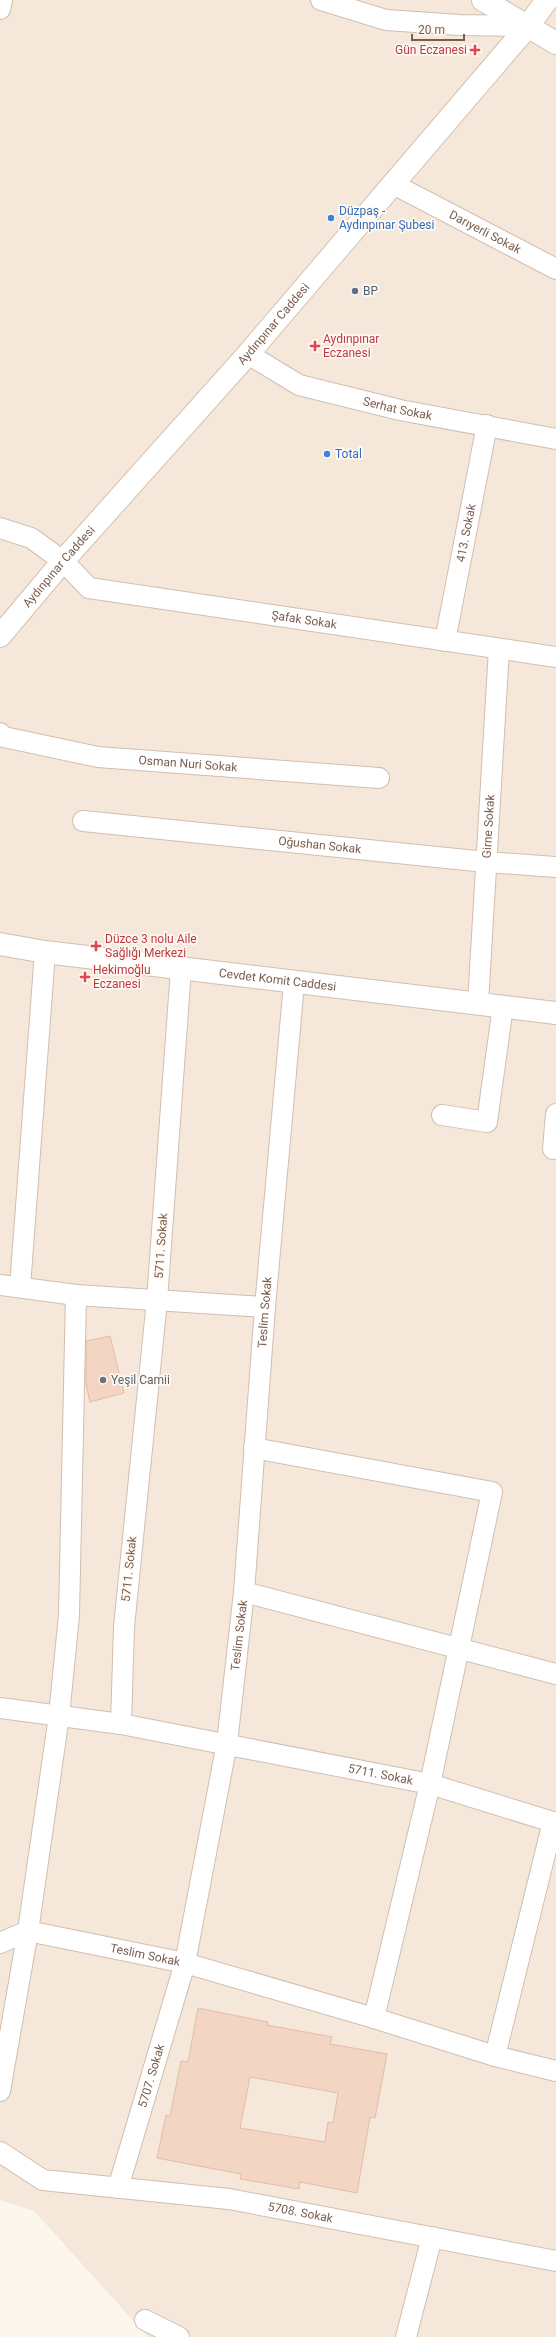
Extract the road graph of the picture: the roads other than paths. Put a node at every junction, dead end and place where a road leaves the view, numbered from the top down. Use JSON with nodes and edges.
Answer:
{"nodes":[{"id":1,"x":2,"y":0,"type":"edge"},
{"id":2,"x":321,"y":0,"type":"edge"},
{"id":3,"x":483,"y":0,"type":"edge"},
{"id":4,"x":544,"y":4,"type":"edge"},
{"id":5,"x":0,"y":9,"type":"edge"},
{"id":6,"x":528,"y":26,"type":"junction"},
{"id":7,"x":556,"y":43,"type":"edge"},
{"id":8,"x":393,"y":184,"type":"junction"},
{"id":9,"x":556,"y":269,"type":"edge"},
{"id":10,"x":248,"y":354,"type":"junction"},
{"id":11,"x":487,"y":425,"type":"junction"},
{"id":12,"x":556,"y":439,"type":"edge"},
{"id":13,"x":0,"y":528,"type":"edge"},
{"id":14,"x":63,"y":561,"type":"junction"},
{"id":15,"x":0,"y":636,"type":"edge"},
{"id":16,"x":445,"y":641,"type":"junction"},
{"id":17,"x":499,"y":649,"type":"junction"},
{"id":18,"x":556,"y":657,"type":"edge"},
{"id":19,"x":0,"y":733,"type":"edge"},
{"id":20,"x":379,"y":778,"type":"dead end"},
{"id":21,"x":83,"y":821,"type":"dead end"},
{"id":22,"x":486,"y":862,"type":"junction"},
{"id":23,"x":556,"y":867,"type":"edge"},
{"id":24,"x":0,"y":944,"type":"edge"},
{"id":25,"x":45,"y":952,"type":"junction"},
{"id":26,"x":181,"y":969,"type":"junction"},
{"id":27,"x":294,"y":983,"type":"junction"},
{"id":28,"x":478,"y":1004,"type":"junction"},
{"id":29,"x":504,"y":1006,"type":"junction"},
{"id":30,"x":556,"y":1013,"type":"edge"},
{"id":31,"x":556,"y":1114,"type":"edge"},
{"id":32,"x":442,"y":1115,"type":"dead end"},
{"id":33,"x":552,"y":1149,"type":"dead end"},
{"id":34,"x":0,"y":1285,"type":"edge"},
{"id":35,"x":20,"y":1287,"type":"junction"},
{"id":36,"x":76,"y":1294,"type":"junction"},
{"id":37,"x":157,"y":1300,"type":"junction"},
{"id":38,"x":265,"y":1307,"type":"junction"},
{"id":39,"x":254,"y":1448,"type":"junction"},
{"id":40,"x":244,"y":1592,"type":"junction"},
{"id":41,"x":459,"y":1649,"type":"junction"},
{"id":42,"x":556,"y":1674,"type":"edge"},
{"id":43,"x":0,"y":1708,"type":"edge"},
{"id":44,"x":59,"y":1716,"type":"junction"},
{"id":45,"x":121,"y":1724,"type":"junction"},
{"id":46,"x":227,"y":1744,"type":"junction"},
{"id":47,"x":430,"y":1784,"type":"junction"},
{"id":48,"x":554,"y":1822,"type":"edge"},
{"id":49,"x":28,"y":1931,"type":"junction"},
{"id":50,"x":0,"y":1943,"type":"edge"},
{"id":51,"x":185,"y":1963,"type":"junction"},
{"id":52,"x":374,"y":2018,"type":"junction"},
{"id":53,"x":495,"y":2056,"type":"junction"},
{"id":54,"x":556,"y":2071,"type":"edge"},
{"id":55,"x":0,"y":2091,"type":"edge"},
{"id":56,"x":0,"y":2152,"type":"edge"},
{"id":57,"x":118,"y":2188,"type":"junction"},
{"id":58,"x":432,"y":2237,"type":"junction"},
{"id":59,"x":556,"y":2261,"type":"edge"},
{"id":60,"x":145,"y":2320,"type":"dead end"},
{"id":61,"x":180,"y":2337,"type":"edge"},
{"id":62,"x":406,"y":2337,"type":"edge"}],
"edges":[{"from":1,"to":5,"type":"street"},
{"from":2,"to":6,"type":"street"},
{"from":3,"to":6,"type":"main road"},
{"from":4,"to":6,"type":"main road","name":"Aydınpınar Caddesi"},
{"from":6,"to":7,"type":"main road"},
{"from":6,"to":8,"type":"main road","name":"Aydınpınar Caddesi"},
{"from":8,"to":9,"type":"street","name":"Darıyerli Sokak"},
{"from":8,"to":10,"type":"main road","name":"Aydınpınar Caddesi"},
{"from":10,"to":11,"type":"street","name":"Serhat Sokak"},
{"from":10,"to":14,"type":"main road","name":"Aydınpınar Caddesi"},
{"from":11,"to":12,"type":"street","name":"Serhat Sokak"},
{"from":11,"to":16,"type":"street","name":"413. Sokak"},
{"from":13,"to":14,"type":"street","name":"Şafak Sokak"},
{"from":14,"to":15,"type":"main road","name":"Aydınpınar Caddesi"},
{"from":14,"to":16,"type":"street","name":"Şafak Sokak"},
{"from":16,"to":17,"type":"street","name":"Şafak Sokak"},
{"from":17,"to":18,"type":"street","name":"Şafak Sokak"},
{"from":17,"to":22,"type":"street","name":"Girne Sokak"},
{"from":19,"to":20,"type":"street","name":"Osman Nuri Sokak"},
{"from":21,"to":22,"type":"street","name":"Oğushan Sokak"},
{"from":22,"to":23,"type":"street","name":"Oğushan Sokak"},
{"from":22,"to":28,"type":"street","name":"Girne Sokak"},
{"from":24,"to":25,"type":"main road","name":"Cevdet Komit Caddesi"},
{"from":25,"to":26,"type":"main road","name":"Cevdet Komit Caddesi"},
{"from":25,"to":35,"type":"street"},
{"from":26,"to":27,"type":"main road","name":"Cevdet Komit Caddesi"},
{"from":26,"to":37,"type":"street","name":"5711. Sokak"},
{"from":27,"to":28,"type":"main road","name":"Cevdet Komit Caddesi"},
{"from":27,"to":38,"type":"street","name":"Teslim Sokak"},
{"from":28,"to":29,"type":"main road","name":"Cevdet Komit Caddesi"},
{"from":29,"to":30,"type":"main road","name":"Cevdet Komit Caddesi"},
{"from":29,"to":32,"type":"street"},
{"from":31,"to":33,"type":"street"},
{"from":34,"to":35,"type":"street"},
{"from":35,"to":36,"type":"street"},
{"from":36,"to":37,"type":"street"},
{"from":36,"to":44,"type":"street"},
{"from":37,"to":38,"type":"street"},
{"from":37,"to":45,"type":"street","name":"5711. Sokak"},
{"from":38,"to":39,"type":"street","name":"Teslim Sokak"},
{"from":39,"to":40,"type":"street","name":"Teslim Sokak"},
{"from":39,"to":41,"type":"street"},
{"from":40,"to":41,"type":"street"},
{"from":40,"to":46,"type":"street","name":"Teslim Sokak"},
{"from":41,"to":42,"type":"street"},
{"from":41,"to":47,"type":"street"},
{"from":43,"to":44,"type":"street"},
{"from":44,"to":45,"type":"street"},
{"from":44,"to":49,"type":"street"},
{"from":45,"to":46,"type":"street","name":"5711. Sokak"},
{"from":46,"to":47,"type":"street","name":"5711. Sokak"},
{"from":46,"to":51,"type":"street","name":"Teslim Sokak"},
{"from":47,"to":48,"type":"street","name":"5711. Sokak"},
{"from":47,"to":52,"type":"street"},
{"from":48,"to":53,"type":"street"},
{"from":49,"to":50,"type":"street"},
{"from":49,"to":51,"type":"street","name":"Teslim Sokak"},
{"from":49,"to":55,"type":"street"},
{"from":51,"to":52,"type":"street"},
{"from":51,"to":57,"type":"street","name":"5707. Sokak"},
{"from":52,"to":53,"type":"street"},
{"from":53,"to":54,"type":"street"},
{"from":56,"to":57,"type":"street","name":"5708. Sokak"},
{"from":57,"to":58,"type":"street","name":"5708. Sokak"},
{"from":58,"to":59,"type":"street","name":"5708. Sokak"},
{"from":58,"to":62,"type":"street"},
{"from":60,"to":61,"type":"street"}]}
